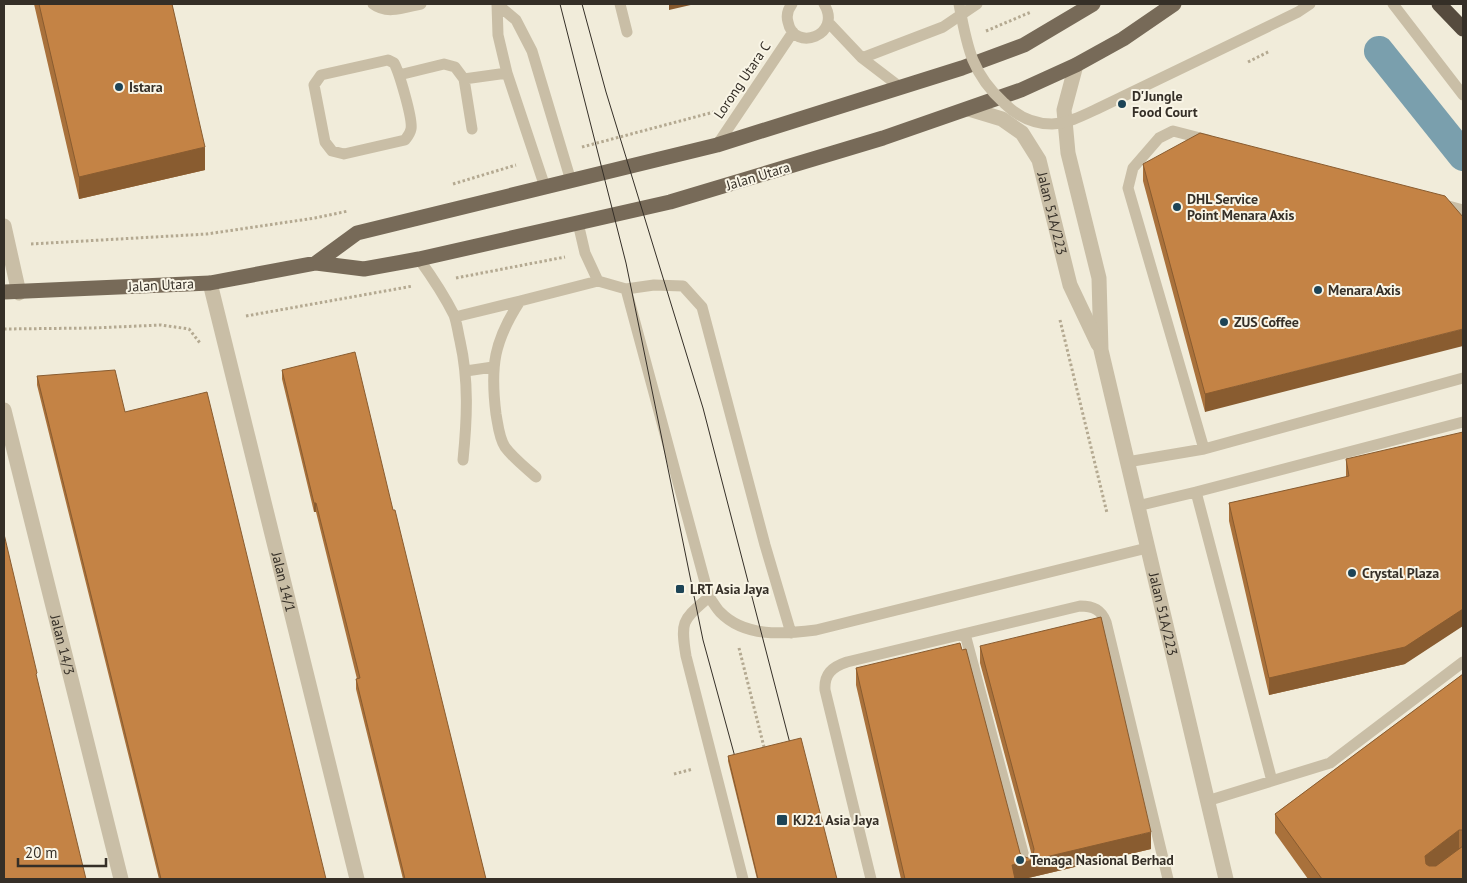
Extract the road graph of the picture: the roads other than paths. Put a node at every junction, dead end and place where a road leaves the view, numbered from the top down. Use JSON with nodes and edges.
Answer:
{"nodes":[{"id":1,"x":374,"y":4,"type":"edge"},
{"id":2,"x":421,"y":4,"type":"edge"},
{"id":3,"x":497,"y":4,"type":"edge"},
{"id":4,"x":620,"y":4,"type":"edge"},
{"id":5,"x":792,"y":4,"type":"edge"},
{"id":6,"x":824,"y":4,"type":"edge"},
{"id":7,"x":959,"y":4,"type":"edge"},
{"id":8,"x":977,"y":4,"type":"edge"},
{"id":9,"x":1093,"y":4,"type":"edge"},
{"id":10,"x":1174,"y":4,"type":"edge"},
{"id":11,"x":1310,"y":4,"type":"edge"},
{"id":12,"x":1393,"y":4,"type":"edge"},
{"id":13,"x":1439,"y":4,"type":"edge"},
{"id":14,"x":828,"y":22,"type":"junction"},
{"id":15,"x":1463,"y":29,"type":"edge"},
{"id":16,"x":627,"y":32,"type":"dead end"},
{"id":17,"x":793,"y":32,"type":"junction"},
{"id":18,"x":862,"y":58,"type":"junction"},
{"id":19,"x":1076,"y":65,"type":"junction"},
{"id":20,"x":506,"y":72,"type":"junction"},
{"id":21,"x":399,"y":76,"type":"junction"},
{"id":22,"x":464,"y":79,"type":"junction"},
{"id":23,"x":900,"y":87,"type":"junction"},
{"id":24,"x":1463,"y":95,"type":"edge"},
{"id":25,"x":969,"y":109,"type":"junction"},
{"id":26,"x":472,"y":129,"type":"dead end"},
{"id":27,"x":717,"y":144,"type":"junction"},
{"id":28,"x":1220,"y":144,"type":"edge"},
{"id":29,"x":571,"y":180,"type":"junction"},
{"id":30,"x":545,"y":186,"type":"junction"},
{"id":31,"x":1426,"y":200,"type":"edge"},
{"id":32,"x":1463,"y":210,"type":"edge"},
{"id":33,"x":578,"y":223,"type":"junction"},
{"id":34,"x":4,"y":226,"type":"edge"},
{"id":35,"x":419,"y":260,"type":"junction"},
{"id":36,"x":316,"y":263,"type":"junction"},
{"id":37,"x":598,"y":281,"type":"junction"},
{"id":38,"x":210,"y":283,"type":"junction"},
{"id":39,"x":626,"y":289,"type":"junction"},
{"id":40,"x":11,"y":292,"type":"edge"},
{"id":41,"x":520,"y":300,"type":"junction"},
{"id":42,"x":455,"y":317,"type":"junction"},
{"id":43,"x":1101,"y":350,"type":"junction"},
{"id":44,"x":493,"y":367,"type":"junction"},
{"id":45,"x":466,"y":371,"type":"junction"},
{"id":46,"x":1463,"y":378,"type":"edge"},
{"id":47,"x":4,"y":410,"type":"edge"},
{"id":48,"x":1463,"y":422,"type":"edge"},
{"id":49,"x":1204,"y":449,"type":"junction"},
{"id":50,"x":463,"y":460,"type":"dead end"},
{"id":51,"x":1127,"y":462,"type":"junction"},
{"id":52,"x":536,"y":477,"type":"dead end"},
{"id":53,"x":1196,"y":492,"type":"junction"},
{"id":54,"x":1137,"y":506,"type":"junction"},
{"id":55,"x":1147,"y":548,"type":"junction"},
{"id":56,"x":709,"y":597,"type":"junction"},
{"id":57,"x":791,"y":633,"type":"junction"},
{"id":58,"x":965,"y":634,"type":"junction"},
{"id":59,"x":1463,"y":662,"type":"edge"},
{"id":60,"x":1272,"y":781,"type":"junction"},
{"id":61,"x":1207,"y":801,"type":"junction"},
{"id":62,"x":1027,"y":868,"type":"edge"},
{"id":63,"x":121,"y":879,"type":"edge"},
{"id":64,"x":357,"y":879,"type":"edge"},
{"id":65,"x":743,"y":879,"type":"edge"},
{"id":66,"x":871,"y":879,"type":"edge"},
{"id":67,"x":1168,"y":879,"type":"edge"},
{"id":68,"x":1226,"y":879,"type":"edge"}],
"edges":[{"from":1,"to":2,"type":"lane"},
{"from":3,"to":20,"type":"lane"},
{"from":3,"to":29,"type":"lane"},
{"from":4,"to":16,"type":"lane"},
{"from":5,"to":17,"type":"lane"},
{"from":6,"to":14,"type":"lane"},
{"from":7,"to":11,"type":"lane","bridge":true},
{"from":8,"to":18,"type":"lane"},
{"from":9,"to":23,"type":"main road","name":"Jalan Utara"},
{"from":10,"to":19,"type":"main road","name":"Jalan Utara"},
{"from":12,"to":24,"type":"lane"},
{"from":13,"to":15,"type":"highway"},
{"from":14,"to":17,"type":"lane"},
{"from":14,"to":18,"type":"lane"},
{"from":17,"to":27,"type":"lane","name":"Lorong Utara C"},
{"from":18,"to":23,"type":"lane"},
{"from":19,"to":25,"type":"main road","name":"Jalan Utara"},
{"from":19,"to":43,"type":"street","name":"Jalan 51A/223"},
{"from":20,"to":22,"type":"lane"},
{"from":20,"to":30,"type":"lane"},
{"from":21,"to":21,"type":"lane"},
{"from":21,"to":22,"type":"lane"},
{"from":22,"to":26,"type":"lane"},
{"from":23,"to":27,"type":"main road","name":"Jalan Utara"},
{"from":25,"to":33,"type":"main road","name":"Jalan Utara"},
{"from":25,"to":43,"type":"street","name":"Jalan 51A/223"},
{"from":27,"to":29,"type":"main road","name":"Jalan Utara"},
{"from":28,"to":49,"type":"lane"},
{"from":29,"to":30,"type":"main road","name":"Jalan Utara"},
{"from":30,"to":36,"type":"main road","name":"Jalan Utara"},
{"from":31,"to":32,"type":"lane"},
{"from":33,"to":35,"type":"main road","name":"Jalan Utara"},
{"from":33,"to":37,"type":"lane"},
{"from":34,"to":40,"type":"street"},
{"from":35,"to":36,"type":"main road","name":"Jalan Utara"},
{"from":35,"to":42,"type":"lane"},
{"from":36,"to":38,"type":"main road","name":"Jalan Utara"},
{"from":37,"to":39,"type":"lane"},
{"from":37,"to":41,"type":"lane"},
{"from":38,"to":40,"type":"main road","name":"Jalan Utara"},
{"from":38,"to":64,"type":"street","name":"Jalan 14/1"},
{"from":39,"to":56,"type":"lane"},
{"from":39,"to":57,"type":"lane"},
{"from":41,"to":42,"type":"lane"},
{"from":41,"to":44,"type":"lane"},
{"from":42,"to":45,"type":"lane"},
{"from":43,"to":51,"type":"street","name":"Jalan 51A/223"},
{"from":44,"to":45,"type":"lane"},
{"from":44,"to":52,"type":"lane"},
{"from":45,"to":50,"type":"lane"},
{"from":46,"to":49,"type":"lane"},
{"from":47,"to":63,"type":"street","name":"Jalan 14/3"},
{"from":48,"to":53,"type":"lane"},
{"from":49,"to":51,"type":"lane"},
{"from":51,"to":54,"type":"street","name":"Jalan 51A/223"},
{"from":53,"to":54,"type":"lane"},
{"from":53,"to":60,"type":"lane"},
{"from":54,"to":55,"type":"street","name":"Jalan 51A/223"},
{"from":55,"to":57,"type":"lane"},
{"from":55,"to":61,"type":"street","name":"Jalan 51A/223"},
{"from":56,"to":57,"type":"lane"},
{"from":56,"to":65,"type":"lane"},
{"from":58,"to":62,"type":"lane"},
{"from":58,"to":66,"type":"lane"},
{"from":58,"to":67,"type":"lane"},
{"from":59,"to":60,"type":"lane"},
{"from":60,"to":61,"type":"lane"},
{"from":61,"to":68,"type":"street","name":"Jalan 51A/223"}]}
